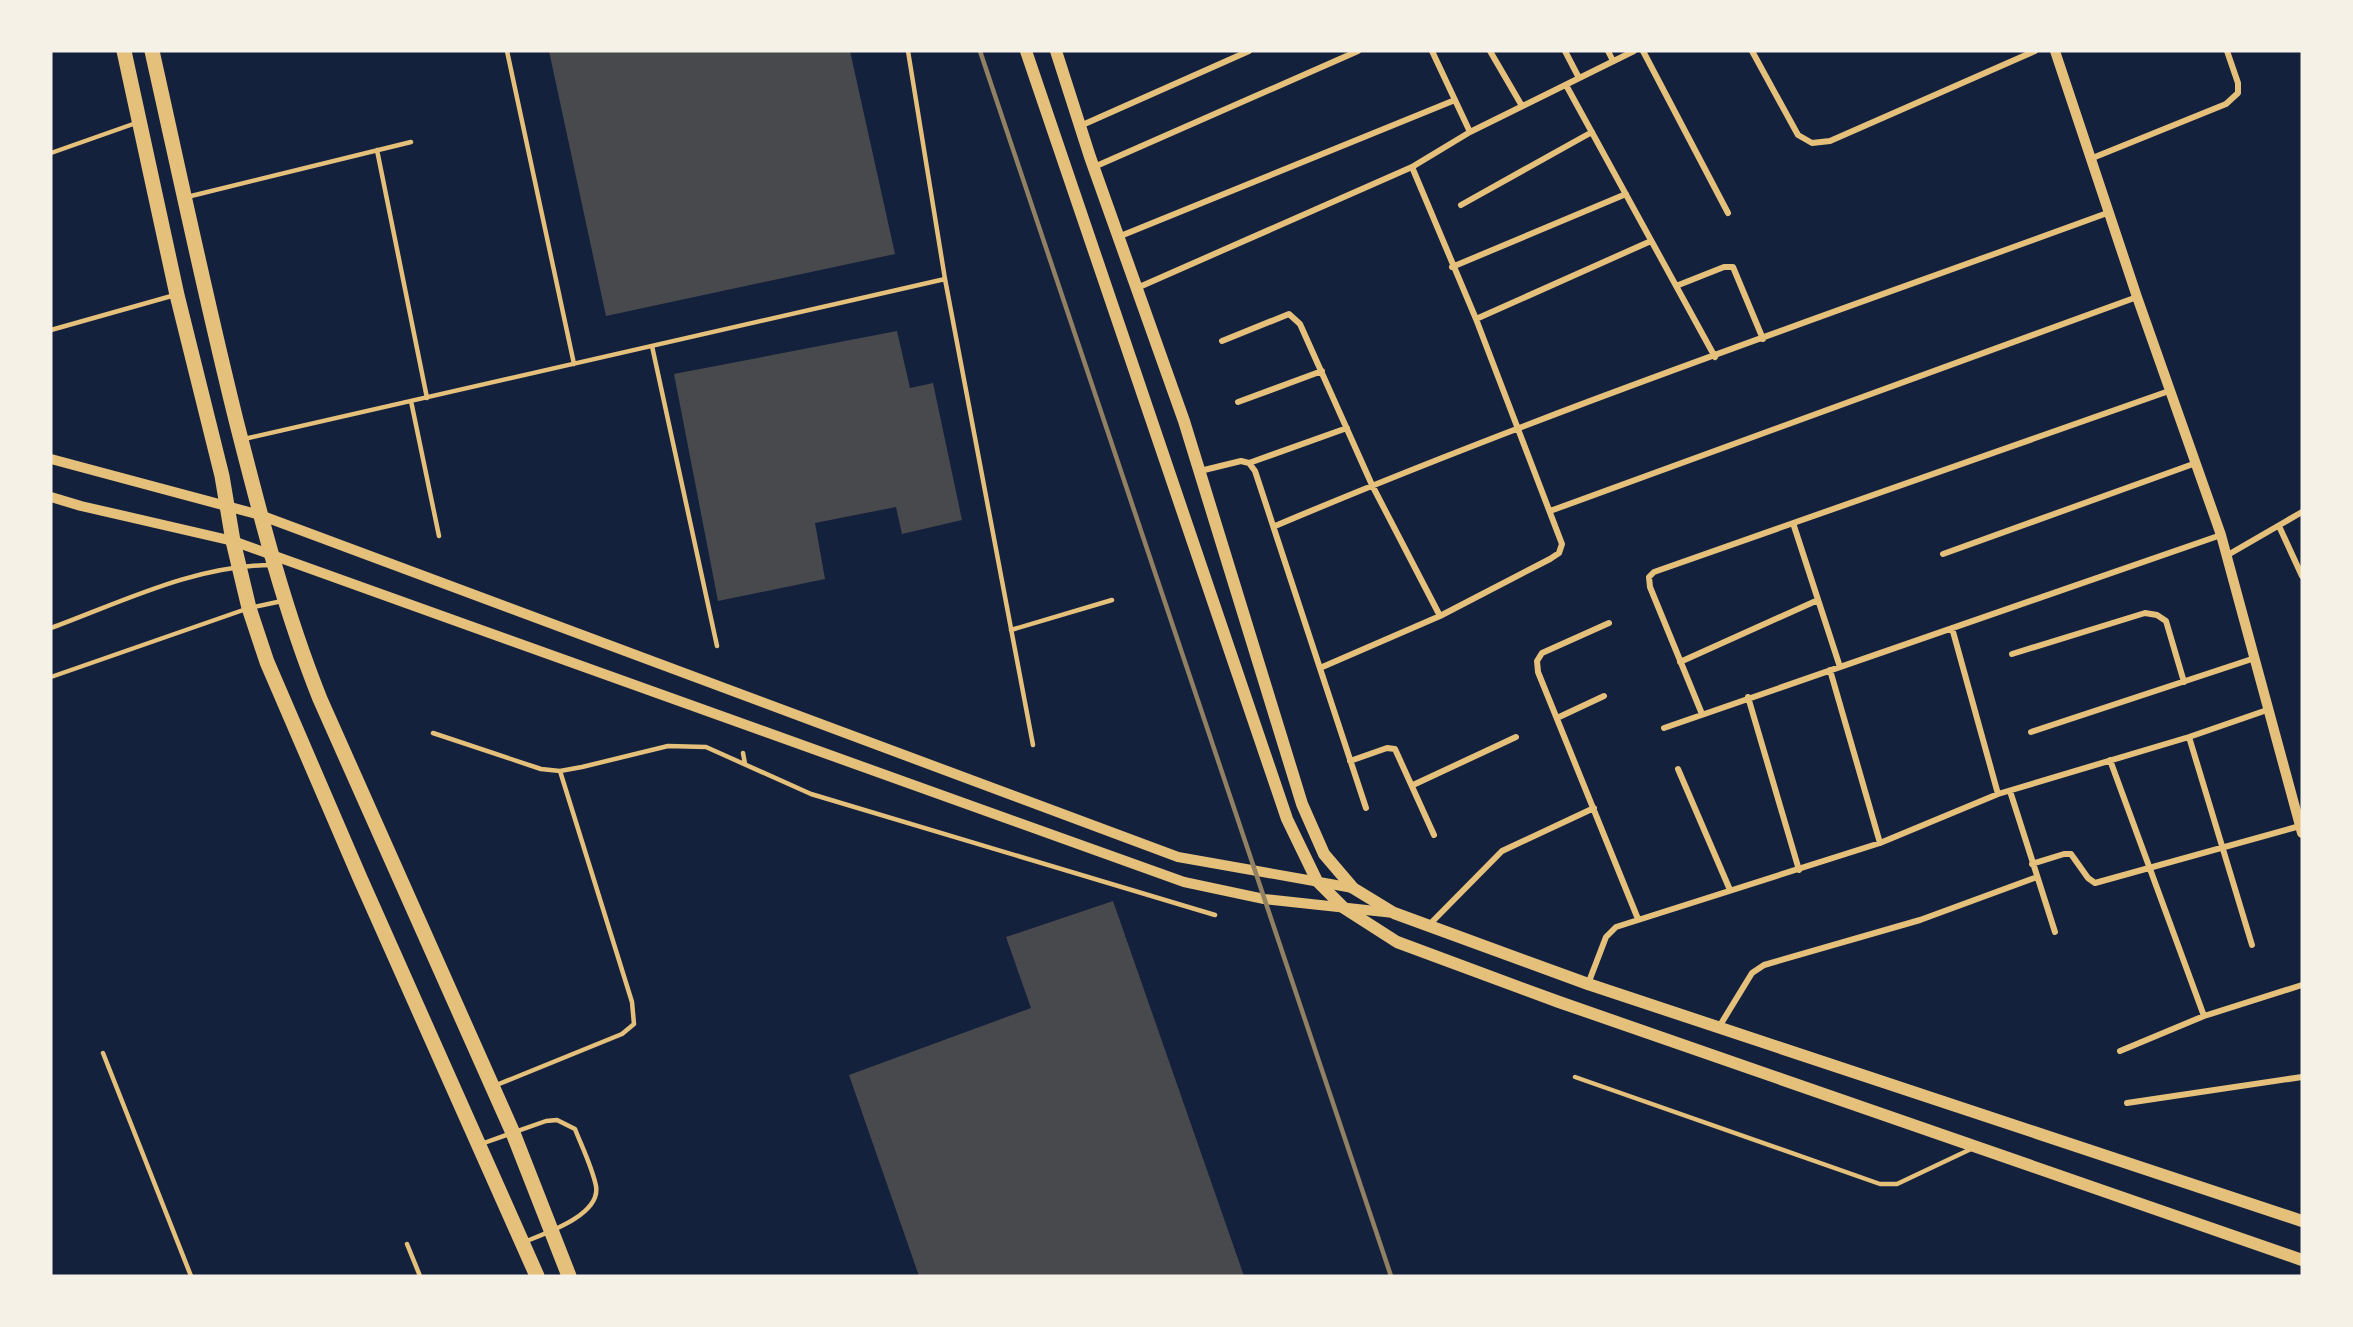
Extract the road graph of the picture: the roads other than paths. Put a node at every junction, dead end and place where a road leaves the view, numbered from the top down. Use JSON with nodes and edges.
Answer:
{"nodes":[{"id":1,"x":124,"y":51,"type":"edge"},
{"id":2,"x":152,"y":51,"type":"edge"},
{"id":3,"x":507,"y":51,"type":"edge"},
{"id":4,"x":908,"y":51,"type":"edge"},
{"id":5,"x":1026,"y":51,"type":"edge"},
{"id":6,"x":1056,"y":51,"type":"edge"},
{"id":7,"x":1249,"y":51,"type":"edge"},
{"id":8,"x":1359,"y":51,"type":"edge"},
{"id":9,"x":1432,"y":51,"type":"edge"},
{"id":10,"x":1490,"y":51,"type":"edge"},
{"id":11,"x":1565,"y":51,"type":"edge"},
{"id":12,"x":1608,"y":51,"type":"edge"},
{"id":13,"x":1634,"y":51,"type":"edge"},
{"id":14,"x":1643,"y":51,"type":"edge"},
{"id":15,"x":1752,"y":51,"type":"edge"},
{"id":16,"x":2035,"y":51,"type":"edge"},
{"id":17,"x":2055,"y":51,"type":"edge"},
{"id":18,"x":2227,"y":51,"type":"edge"},
{"id":19,"x":1613,"y":61,"type":"junction"},
{"id":20,"x":1580,"y":78,"type":"junction"},
{"id":21,"x":1566,"y":85,"type":"junction"},
{"id":22,"x":1455,"y":100,"type":"junction"},
{"id":23,"x":1522,"y":106,"type":"junction"},
{"id":24,"x":138,"y":122,"type":"junction"},
{"id":25,"x":1080,"y":126,"type":"junction"},
{"id":26,"x":1470,"y":132,"type":"junction"},
{"id":27,"x":1592,"y":132,"type":"junction"},
{"id":28,"x":411,"y":142,"type":"dead end"},
{"id":29,"x":377,"y":150,"type":"junction"},
{"id":30,"x":51,"y":153,"type":"edge"},
{"id":31,"x":2090,"y":159,"type":"junction"},
{"id":32,"x":1094,"y":167,"type":"junction"},
{"id":33,"x":1412,"y":167,"type":"junction"},
{"id":34,"x":1626,"y":194,"type":"junction"},
{"id":35,"x":184,"y":198,"type":"junction"},
{"id":36,"x":1461,"y":205,"type":"dead end"},
{"id":37,"x":2110,"y":212,"type":"junction"},
{"id":38,"x":1728,"y":213,"type":"dead end"},
{"id":39,"x":1118,"y":237,"type":"junction"},
{"id":40,"x":1651,"y":241,"type":"junction"},
{"id":41,"x":1452,"y":267,"type":"junction"},
{"id":42,"x":945,"y":279,"type":"junction"},
{"id":43,"x":1676,"y":286,"type":"junction"},
{"id":44,"x":1137,"y":288,"type":"junction"},
{"id":45,"x":177,"y":295,"type":"junction"},
{"id":46,"x":2137,"y":297,"type":"junction"},
{"id":47,"x":1476,"y":319,"type":"junction"},
{"id":48,"x":51,"y":330,"type":"edge"},
{"id":49,"x":1763,"y":339,"type":"junction"},
{"id":50,"x":1222,"y":341,"type":"dead end"},
{"id":51,"x":652,"y":346,"type":"junction"},
{"id":52,"x":1715,"y":357,"type":"junction"},
{"id":53,"x":574,"y":364,"type":"junction"},
{"id":54,"x":1322,"y":371,"type":"junction"},
{"id":55,"x":2169,"y":391,"type":"junction"},
{"id":56,"x":427,"y":398,"type":"junction"},
{"id":57,"x":411,"y":401,"type":"junction"},
{"id":58,"x":1238,"y":402,"type":"dead end"},
{"id":59,"x":1347,"y":428,"type":"junction"},
{"id":60,"x":1519,"y":429,"type":"junction"},
{"id":61,"x":241,"y":440,"type":"junction"},
{"id":62,"x":51,"y":459,"type":"edge"},
{"id":63,"x":1250,"y":463,"type":"junction"},
{"id":64,"x":2196,"y":463,"type":"junction"},
{"id":65,"x":1200,"y":471,"type":"junction"},
{"id":66,"x":1372,"y":485,"type":"junction"},
{"id":67,"x":51,"y":497,"type":"edge"},
{"id":68,"x":228,"y":504,"type":"junction"},
{"id":69,"x":1550,"y":512,"type":"junction"},
{"id":70,"x":2302,"y":512,"type":"edge"},
{"id":71,"x":260,"y":515,"type":"junction"},
{"id":72,"x":1793,"y":523,"type":"junction"},
{"id":73,"x":1275,"y":526,"type":"junction"},
{"id":74,"x":2279,"y":526,"type":"junction"},
{"id":75,"x":2221,"y":535,"type":"junction"},
{"id":76,"x":439,"y":536,"type":"dead end"},
{"id":77,"x":232,"y":541,"type":"junction"},
{"id":78,"x":1943,"y":554,"type":"dead end"},
{"id":79,"x":2226,"y":556,"type":"junction"},
{"id":80,"x":273,"y":561,"type":"junction"},
{"id":81,"x":240,"y":565,"type":"junction"},
{"id":82,"x":2302,"y":576,"type":"edge"},
{"id":83,"x":285,"y":600,"type":"junction"},
{"id":84,"x":1112,"y":600,"type":"dead end"},
{"id":85,"x":1818,"y":600,"type":"junction"},
{"id":86,"x":249,"y":608,"type":"junction"},
{"id":87,"x":1440,"y":616,"type":"junction"},
{"id":88,"x":1609,"y":623,"type":"dead end"},
{"id":89,"x":51,"y":628,"type":"edge"},
{"id":90,"x":1952,"y":628,"type":"junction"},
{"id":91,"x":1011,"y":630,"type":"junction"},
{"id":92,"x":717,"y":646,"type":"dead end"},
{"id":93,"x":2012,"y":654,"type":"dead end"},
{"id":94,"x":2256,"y":657,"type":"junction"},
{"id":95,"x":1680,"y":662,"type":"junction"},
{"id":96,"x":1840,"y":667,"type":"junction"},
{"id":97,"x":1320,"y":668,"type":"junction"},
{"id":98,"x":1830,"y":670,"type":"junction"},
{"id":99,"x":51,"y":677,"type":"edge"},
{"id":100,"x":2184,"y":682,"type":"junction"},
{"id":101,"x":1604,"y":696,"type":"dead end"},
{"id":102,"x":1748,"y":697,"type":"junction"},
{"id":103,"x":2270,"y":709,"type":"junction"},
{"id":104,"x":1702,"y":714,"type":"junction"},
{"id":105,"x":1557,"y":718,"type":"junction"},
{"id":106,"x":1664,"y":728,"type":"dead end"},
{"id":107,"x":2031,"y":732,"type":"dead end"},
{"id":108,"x":433,"y":734,"type":"dead end"},
{"id":109,"x":1516,"y":737,"type":"dead end"},
{"id":110,"x":2189,"y":737,"type":"junction"},
{"id":111,"x":1033,"y":745,"type":"dead end"},
{"id":112,"x":743,"y":753,"type":"dead end"},
{"id":113,"x":1350,"y":760,"type":"junction"},
{"id":114,"x":2110,"y":760,"type":"junction"},
{"id":115,"x":745,"y":764,"type":"junction"},
{"id":116,"x":1678,"y":769,"type":"dead end"},
{"id":117,"x":560,"y":771,"type":"junction"},
{"id":118,"x":1413,"y":785,"type":"junction"},
{"id":119,"x":2010,"y":791,"type":"junction"},
{"id":120,"x":1998,"y":794,"type":"junction"},
{"id":121,"x":1366,"y":808,"type":"dead end"},
{"id":122,"x":1594,"y":808,"type":"junction"},
{"id":123,"x":2301,"y":830,"type":"edge"},
{"id":124,"x":1434,"y":835,"type":"dead end"},
{"id":125,"x":1881,"y":843,"type":"junction"},
{"id":126,"x":2223,"y":848,"type":"junction"},
{"id":127,"x":2032,"y":864,"type":"junction"},
{"id":128,"x":2151,"y":869,"type":"junction"},
{"id":129,"x":1799,"y":870,"type":"junction"},
{"id":130,"x":2037,"y":877,"type":"junction"},
{"id":131,"x":1317,"y":881,"type":"junction"},
{"id":132,"x":1353,"y":888,"type":"junction"},
{"id":133,"x":1730,"y":890,"type":"junction"},
{"id":134,"x":1344,"y":908,"type":"junction"},
{"id":135,"x":1394,"y":913,"type":"junction"},
{"id":136,"x":1215,"y":915,"type":"dead end"},
{"id":137,"x":1638,"y":919,"type":"junction"},
{"id":138,"x":1428,"y":926,"type":"junction"},
{"id":139,"x":2055,"y":932,"type":"dead end"},
{"id":140,"x":2252,"y":945,"type":"dead end"},
{"id":141,"x":1588,"y":984,"type":"junction"},
{"id":142,"x":2302,"y":985,"type":"edge"},
{"id":143,"x":2204,"y":1016,"type":"junction"},
{"id":144,"x":1719,"y":1028,"type":"junction"},
{"id":145,"x":2120,"y":1050,"type":"dead end"},
{"id":146,"x":103,"y":1053,"type":"dead end"},
{"id":147,"x":1575,"y":1077,"type":"dead end"},
{"id":148,"x":2302,"y":1077,"type":"edge"},
{"id":149,"x":492,"y":1087,"type":"junction"},
{"id":150,"x":2127,"y":1103,"type":"dead end"},
{"id":151,"x":513,"y":1133,"type":"junction"},
{"id":152,"x":479,"y":1145,"type":"junction"},
{"id":153,"x":1976,"y":1146,"type":"junction"},
{"id":154,"x":2302,"y":1221,"type":"edge"},
{"id":155,"x":551,"y":1231,"type":"junction"},
{"id":156,"x":522,"y":1243,"type":"junction"},
{"id":157,"x":407,"y":1244,"type":"dead end"},
{"id":158,"x":2302,"y":1260,"type":"edge"},
{"id":159,"x":191,"y":1276,"type":"edge"},
{"id":160,"x":420,"y":1276,"type":"edge"},
{"id":161,"x":537,"y":1276,"type":"edge"},
{"id":162,"x":569,"y":1276,"type":"edge"}],
"edges":[{"from":1,"to":24,"type":"main road"},
{"from":2,"to":35,"type":"main road"},
{"from":3,"to":53,"type":"lane"},
{"from":4,"to":42,"type":"lane"},
{"from":5,"to":131,"type":"main road"},
{"from":6,"to":25,"type":"main road"},
{"from":7,"to":25,"type":"street"},
{"from":8,"to":32,"type":"street"},
{"from":9,"to":22,"type":"street"},
{"from":10,"to":23,"type":"street"},
{"from":11,"to":20,"type":"street"},
{"from":12,"to":19,"type":"street"},
{"from":13,"to":19,"type":"street"},
{"from":14,"to":38,"type":"street"},
{"from":15,"to":16,"type":"street"},
{"from":17,"to":31,"type":"street"},
{"from":18,"to":31,"type":"street"},
{"from":19,"to":20,"type":"street"},
{"from":20,"to":21,"type":"street"},
{"from":21,"to":23,"type":"street"},
{"from":21,"to":27,"type":"street"},
{"from":22,"to":26,"type":"street"},
{"from":22,"to":39,"type":"street"},
{"from":23,"to":26,"type":"street"},
{"from":24,"to":30,"type":"lane"},
{"from":24,"to":45,"type":"main road"},
{"from":25,"to":32,"type":"main road"},
{"from":26,"to":33,"type":"street"},
{"from":27,"to":34,"type":"street"},
{"from":27,"to":36,"type":"street"},
{"from":28,"to":29,"type":"lane"},
{"from":29,"to":35,"type":"lane"},
{"from":29,"to":56,"type":"lane"},
{"from":31,"to":37,"type":"street"},
{"from":32,"to":39,"type":"main road"},
{"from":33,"to":41,"type":"street"},
{"from":33,"to":44,"type":"street"},
{"from":34,"to":40,"type":"street"},
{"from":34,"to":41,"type":"street"},
{"from":35,"to":61,"type":"main road"},
{"from":37,"to":46,"type":"street"},
{"from":37,"to":49,"type":"street"},
{"from":39,"to":44,"type":"main road"},
{"from":40,"to":43,"type":"street"},
{"from":40,"to":47,"type":"street"},
{"from":41,"to":47,"type":"street"},
{"from":42,"to":51,"type":"lane"},
{"from":42,"to":91,"type":"lane"},
{"from":43,"to":49,"type":"street"},
{"from":43,"to":52,"type":"street"},
{"from":44,"to":65,"type":"main road"},
{"from":45,"to":48,"type":"lane"},
{"from":45,"to":68,"type":"main road"},
{"from":46,"to":55,"type":"street"},
{"from":46,"to":69,"type":"street"},
{"from":47,"to":60,"type":"street"},
{"from":49,"to":52,"type":"street"},
{"from":50,"to":54,"type":"street"},
{"from":51,"to":53,"type":"lane"},
{"from":51,"to":92,"type":"lane"},
{"from":52,"to":60,"type":"street"},
{"from":53,"to":56,"type":"lane"},
{"from":54,"to":58,"type":"street"},
{"from":54,"to":59,"type":"street"},
{"from":55,"to":64,"type":"street"},
{"from":55,"to":72,"type":"street"},
{"from":56,"to":57,"type":"lane"},
{"from":57,"to":61,"type":"lane"},
{"from":57,"to":76,"type":"lane"},
{"from":59,"to":63,"type":"street"},
{"from":59,"to":66,"type":"street"},
{"from":60,"to":66,"type":"street"},
{"from":60,"to":69,"type":"street"},
{"from":61,"to":71,"type":"main road"},
{"from":62,"to":68,"type":"street"},
{"from":63,"to":65,"type":"street"},
{"from":63,"to":73,"type":"street"},
{"from":64,"to":75,"type":"street"},
{"from":64,"to":78,"type":"street"},
{"from":65,"to":132,"type":"main road"},
{"from":66,"to":73,"type":"street"},
{"from":66,"to":87,"type":"street"},
{"from":67,"to":77,"type":"street"},
{"from":68,"to":71,"type":"street"},
{"from":68,"to":77,"type":"main road"},
{"from":69,"to":87,"type":"street"},
{"from":70,"to":74,"type":"street"},
{"from":71,"to":80,"type":"main road"},
{"from":71,"to":131,"type":"street"},
{"from":72,"to":85,"type":"street"},
{"from":72,"to":95,"type":"street"},
{"from":73,"to":97,"type":"street"},
{"from":74,"to":79,"type":"street"},
{"from":74,"to":82,"type":"street"},
{"from":75,"to":79,"type":"street"},
{"from":75,"to":90,"type":"street"},
{"from":77,"to":80,"type":"street"},
{"from":77,"to":81,"type":"main road"},
{"from":79,"to":94,"type":"street"},
{"from":80,"to":81,"type":"lane"},
{"from":80,"to":83,"type":"main road"},
{"from":80,"to":134,"type":"street"},
{"from":81,"to":86,"type":"main road"},
{"from":81,"to":89,"type":"lane"},
{"from":83,"to":86,"type":"lane"},
{"from":83,"to":149,"type":"main road"},
{"from":84,"to":91,"type":"lane"},
{"from":85,"to":95,"type":"street"},
{"from":85,"to":96,"type":"street"},
{"from":86,"to":99,"type":"lane"},
{"from":86,"to":152,"type":"main road"},
{"from":87,"to":97,"type":"street"},
{"from":88,"to":105,"type":"street"},
{"from":90,"to":96,"type":"street"},
{"from":90,"to":120,"type":"street"},
{"from":91,"to":111,"type":"lane"},
{"from":93,"to":100,"type":"street"},
{"from":94,"to":100,"type":"street"},
{"from":94,"to":103,"type":"street"},
{"from":95,"to":104,"type":"street"},
{"from":96,"to":98,"type":"street"},
{"from":97,"to":113,"type":"street"},
{"from":98,"to":102,"type":"street"},
{"from":98,"to":125,"type":"street"},
{"from":100,"to":107,"type":"street"},
{"from":101,"to":105,"type":"street"},
{"from":102,"to":104,"type":"street"},
{"from":102,"to":129,"type":"street"},
{"from":103,"to":110,"type":"street"},
{"from":103,"to":123,"type":"street"},
{"from":104,"to":106,"type":"street"},
{"from":105,"to":122,"type":"street"},
{"from":108,"to":117,"type":"lane"},
{"from":109,"to":118,"type":"street"},
{"from":110,"to":114,"type":"street"},
{"from":110,"to":126,"type":"street"},
{"from":112,"to":115,"type":"lane"},
{"from":113,"to":118,"type":"street"},
{"from":113,"to":121,"type":"street"},
{"from":114,"to":119,"type":"street"},
{"from":114,"to":128,"type":"street"},
{"from":115,"to":117,"type":"lane"},
{"from":115,"to":136,"type":"lane"},
{"from":116,"to":133,"type":"street"},
{"from":117,"to":149,"type":"lane"},
{"from":118,"to":124,"type":"street"},
{"from":119,"to":120,"type":"street"},
{"from":119,"to":127,"type":"street"},
{"from":120,"to":125,"type":"street"},
{"from":122,"to":137,"type":"street"},
{"from":122,"to":138,"type":"street"},
{"from":123,"to":126,"type":"street"},
{"from":125,"to":129,"type":"street"},
{"from":126,"to":128,"type":"street"},
{"from":126,"to":140,"type":"street"},
{"from":127,"to":128,"type":"street"},
{"from":127,"to":130,"type":"street"},
{"from":128,"to":143,"type":"street"},
{"from":129,"to":133,"type":"street"},
{"from":130,"to":139,"type":"street"},
{"from":130,"to":144,"type":"street"},
{"from":131,"to":132,"type":"street"},
{"from":131,"to":134,"type":"main road"},
{"from":132,"to":135,"type":"main road"},
{"from":133,"to":137,"type":"street"},
{"from":134,"to":135,"type":"street"},
{"from":134,"to":153,"type":"main road"},
{"from":135,"to":138,"type":"main road"},
{"from":137,"to":141,"type":"street"},
{"from":138,"to":141,"type":"main road"},
{"from":141,"to":144,"type":"main road"},
{"from":142,"to":143,"type":"street"},
{"from":143,"to":145,"type":"street"},
{"from":144,"to":154,"type":"main road"},
{"from":146,"to":159,"type":"lane"},
{"from":147,"to":153,"type":"lane"},
{"from":148,"to":150,"type":"street"},
{"from":149,"to":151,"type":"main road"},
{"from":151,"to":152,"type":"lane"},
{"from":151,"to":155,"type":"main road"},
{"from":151,"to":155,"type":"lane"},
{"from":152,"to":156,"type":"main road"},
{"from":153,"to":158,"type":"main road"},
{"from":155,"to":156,"type":"lane"},
{"from":155,"to":162,"type":"main road"},
{"from":156,"to":161,"type":"main road"},
{"from":157,"to":160,"type":"lane"}]}
